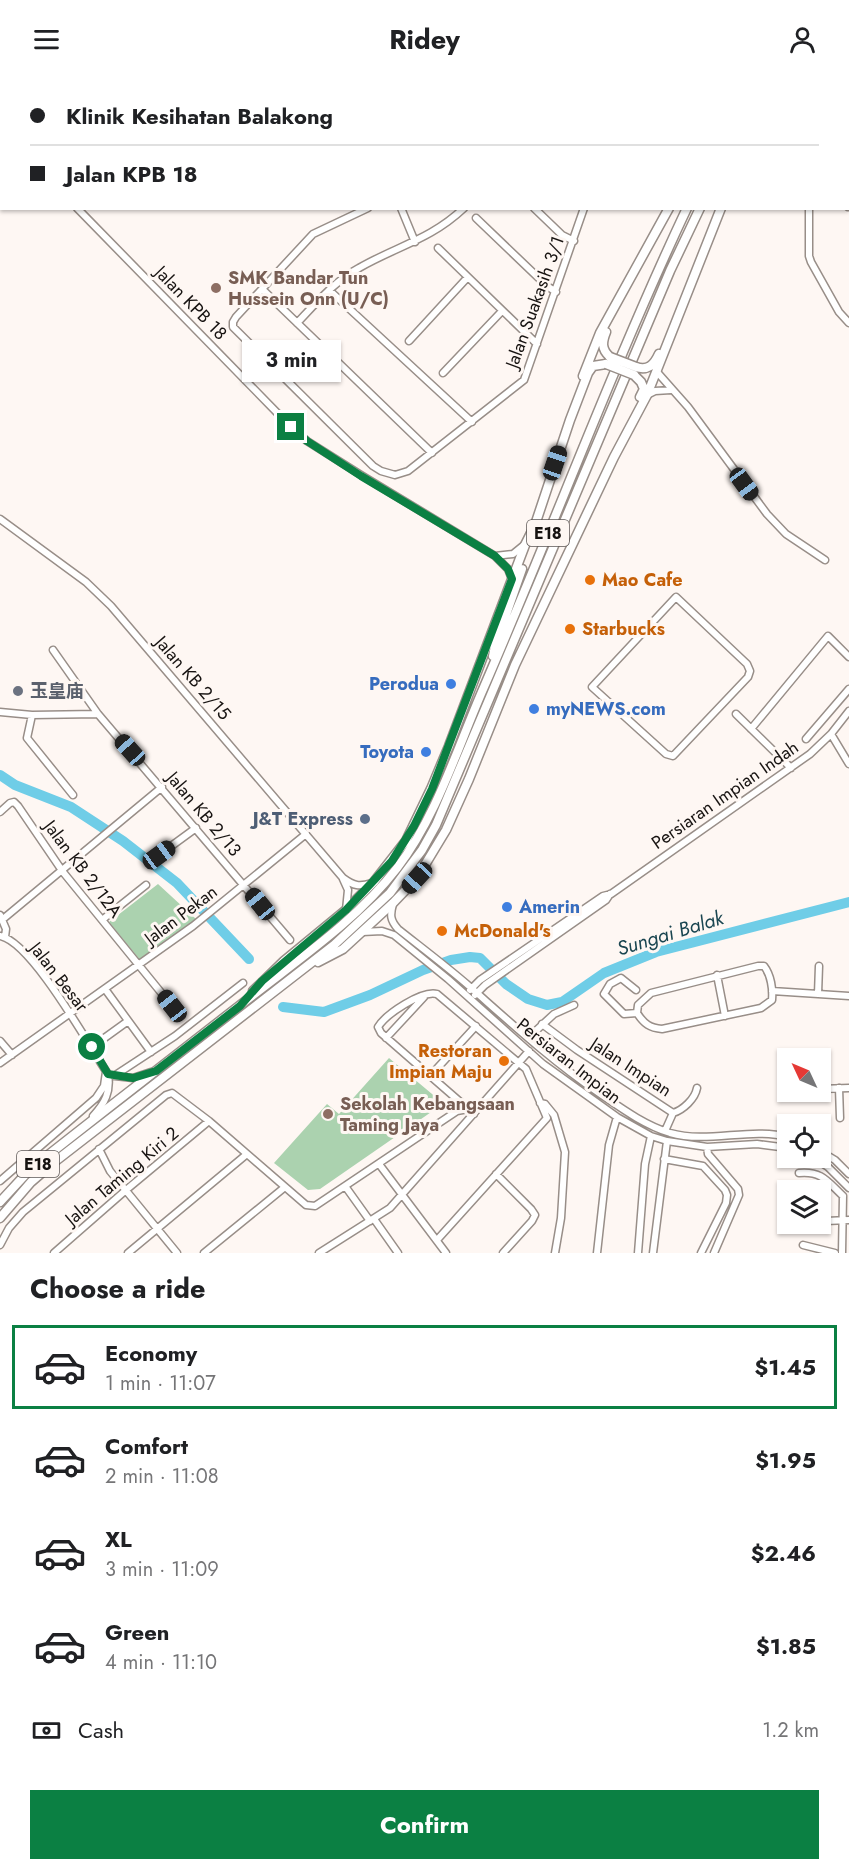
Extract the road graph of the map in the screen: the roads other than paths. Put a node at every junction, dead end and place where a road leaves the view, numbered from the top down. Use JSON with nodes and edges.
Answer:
{"nodes":[{"id":1,"x":78,"y":210,"type":"edge"},
{"id":2,"x":364,"y":210,"type":"edge"},
{"id":3,"x":402,"y":210,"type":"edge"},
{"id":4,"x":461,"y":210,"type":"edge"},
{"id":5,"x":536,"y":210,"type":"edge"},
{"id":6,"x":583,"y":210,"type":"edge"},
{"id":7,"x":668,"y":210,"type":"edge"},
{"id":8,"x":686,"y":210,"type":"edge"},
{"id":9,"x":699,"y":210,"type":"edge"},
{"id":10,"x":720,"y":210,"type":"edge"},
{"id":11,"x":809,"y":210,"type":"edge"},
{"id":12,"x":476,"y":218,"type":"dead end"},
{"id":13,"x":574,"y":241,"type":"junction"},
{"id":14,"x":415,"y":242,"type":"junction"},
{"id":15,"x":438,"y":248,"type":"dead end"},
{"id":16,"x":467,"y":278,"type":"junction"},
{"id":17,"x":262,"y":289,"type":"junction"},
{"id":18,"x":329,"y":290,"type":"junction"},
{"id":19,"x":624,"y":290,"type":"junction"},
{"id":20,"x":556,"y":292,"type":"junction"},
{"id":21,"x":502,"y":311,"type":"junction"},
{"id":22,"x":675,"y":322,"type":"junction"},
{"id":23,"x":297,"y":323,"type":"junction"},
{"id":24,"x":849,"y":323,"type":"edge"},
{"id":25,"x":409,"y":341,"type":"dead end"},
{"id":26,"x":537,"y":344,"type":"junction"},
{"id":27,"x":608,"y":360,"type":"junction"},
{"id":28,"x":635,"y":371,"type":"junction"},
{"id":29,"x":657,"y":372,"type":"junction"},
{"id":30,"x":443,"y":373,"type":"dead end"},
{"id":31,"x":671,"y":390,"type":"junction"},
{"id":32,"x":647,"y":395,"type":"junction"},
{"id":33,"x":570,"y":420,"type":"junction"},
{"id":34,"x":472,"y":422,"type":"junction"},
{"id":35,"x":627,"y":433,"type":"junction"},
{"id":36,"x":432,"y":453,"type":"junction"},
{"id":37,"x":0,"y":519,"type":"edge"},
{"id":38,"x":534,"y":527,"type":"junction"},
{"id":39,"x":525,"y":545,"type":"junction"},
{"id":40,"x":495,"y":556,"type":"junction"},
{"id":41,"x":825,"y":560,"type":"dead end"},
{"id":42,"x":512,"y":579,"type":"junction"},
{"id":43,"x":622,"y":649,"type":"joint"},
{"id":44,"x":53,"y":650,"type":"dead end"},
{"id":45,"x":849,"y":657,"type":"edge"},
{"id":46,"x":494,"y":663,"type":"junction"},
{"id":47,"x":849,"y":689,"type":"edge"},
{"id":48,"x":849,"y":711,"type":"edge"},
{"id":49,"x":0,"y":712,"type":"edge"},
{"id":50,"x":98,"y":714,"type":"junction"},
{"id":51,"x":736,"y":714,"type":"dead end"},
{"id":52,"x":32,"y":715,"type":"junction"},
{"id":53,"x":751,"y":729,"type":"junction"},
{"id":54,"x":831,"y":734,"type":"junction"},
{"id":55,"x":806,"y":739,"type":"dead end"},
{"id":56,"x":849,"y":764,"type":"edge"},
{"id":57,"x":791,"y":768,"type":"junction"},
{"id":58,"x":162,"y":787,"type":"junction"},
{"id":59,"x":73,"y":795,"type":"dead end"},
{"id":60,"x":0,"y":812,"type":"edge"},
{"id":61,"x":196,"y":828,"type":"junction"},
{"id":62,"x":306,"y":834,"type":"junction"},
{"id":63,"x":159,"y":855,"type":"dead end"},
{"id":64,"x":63,"y":872,"type":"junction"},
{"id":65,"x":343,"y":878,"type":"junction"},
{"id":66,"x":374,"y":882,"type":"junction"},
{"id":67,"x":146,"y":885,"type":"dead end"},
{"id":68,"x":245,"y":885,"type":"junction"},
{"id":69,"x":393,"y":903,"type":"junction"},
{"id":70,"x":346,"y":910,"type":"junction"},
{"id":71,"x":2,"y":917,"type":"edge"},
{"id":72,"x":102,"y":920,"type":"junction"},
{"id":73,"x":362,"y":932,"type":"junction"},
{"id":74,"x":2,"y":937,"type":"edge"},
{"id":75,"x":290,"y":940,"type":"dead end"},
{"id":76,"x":140,"y":964,"type":"junction"},
{"id":77,"x":311,"y":964,"type":"junction"},
{"id":78,"x":819,"y":966,"type":"dead end"},
{"id":79,"x":717,"y":975,"type":"junction"},
{"id":80,"x":243,"y":983,"type":"dead end"},
{"id":81,"x":105,"y":989,"type":"junction"},
{"id":82,"x":636,"y":990,"type":"dead end"},
{"id":83,"x":474,"y":991,"type":"junction"},
{"id":84,"x":772,"y":991,"type":"junction"},
{"id":85,"x":426,"y":994,"type":"junction"},
{"id":86,"x":818,"y":994,"type":"junction"},
{"id":87,"x":849,"y":996,"type":"edge"},
{"id":88,"x":469,"y":997,"type":"junction"},
{"id":89,"x":574,"y":1005,"type":"dead end"},
{"id":90,"x":172,"y":1006,"type":"dead end"},
{"id":91,"x":240,"y":1006,"type":"junction"},
{"id":92,"x":637,"y":1013,"type":"junction"},
{"id":93,"x":70,"y":1014,"type":"junction"},
{"id":94,"x":725,"y":1016,"type":"junction"},
{"id":95,"x":128,"y":1021,"type":"junction"},
{"id":96,"x":542,"y":1024,"type":"junction"},
{"id":97,"x":476,"y":1026,"type":"junction"},
{"id":98,"x":521,"y":1032,"type":"junction"},
{"id":99,"x":386,"y":1038,"type":"junction"},
{"id":100,"x":528,"y":1038,"type":"junction"},
{"id":101,"x":0,"y":1041,"type":"edge"},
{"id":102,"x":92,"y":1047,"type":"junction"},
{"id":103,"x":529,"y":1051,"type":"junction"},
{"id":104,"x":151,"y":1052,"type":"junction"},
{"id":105,"x":12,"y":1055,"type":"junction"},
{"id":106,"x":550,"y":1057,"type":"junction"},
{"id":107,"x":519,"y":1062,"type":"junction"},
{"id":108,"x":0,"y":1063,"type":"edge"},
{"id":109,"x":156,"y":1071,"type":"junction"},
{"id":110,"x":110,"y":1074,"type":"junction"},
{"id":111,"x":430,"y":1076,"type":"junction"},
{"id":112,"x":697,"y":1088,"type":"dead end"},
{"id":113,"x":831,"y":1088,"type":"edge"},
{"id":114,"x":839,"y":1088,"type":"junction"},
{"id":115,"x":849,"y":1088,"type":"edge"},
{"id":116,"x":456,"y":1098,"type":"junction"},
{"id":117,"x":540,"y":1103,"type":"junction"},
{"id":118,"x":468,"y":1109,"type":"junction"},
{"id":119,"x":673,"y":1113,"type":"junction"},
{"id":120,"x":474,"y":1114,"type":"junction"},
{"id":121,"x":448,"y":1117,"type":"junction"},
{"id":122,"x":617,"y":1117,"type":"junction"},
{"id":123,"x":840,"y":1118,"type":"dead end"},
{"id":124,"x":209,"y":1121,"type":"junction"},
{"id":125,"x":81,"y":1129,"type":"junction"},
{"id":126,"x":665,"y":1131,"type":"junction"},
{"id":127,"x":651,"y":1136,"type":"junction"},
{"id":128,"x":777,"y":1136,"type":"edge"},
{"id":129,"x":667,"y":1141,"type":"junction"},
{"id":130,"x":707,"y":1147,"type":"junction"},
{"id":131,"x":777,"y":1147,"type":"edge"},
{"id":132,"x":99,"y":1149,"type":"junction"},
{"id":133,"x":247,"y":1154,"type":"junction"},
{"id":134,"x":664,"y":1160,"type":"junction"},
{"id":135,"x":831,"y":1160,"type":"edge"},
{"id":136,"x":379,"y":1164,"type":"junction"},
{"id":137,"x":829,"y":1168,"type":"edge"},
{"id":138,"x":799,"y":1173,"type":"dead end"},
{"id":139,"x":496,"y":1174,"type":"junction"},
{"id":140,"x":849,"y":1174,"type":"edge"},
{"id":141,"x":2,"y":1179,"type":"edge"},
{"id":142,"x":285,"y":1186,"type":"junction"},
{"id":143,"x":345,"y":1186,"type":"junction"},
{"id":144,"x":849,"y":1189,"type":"edge"},
{"id":145,"x":126,"y":1190,"type":"junction"},
{"id":146,"x":402,"y":1194,"type":"junction"},
{"id":147,"x":843,"y":1196,"type":"junction"},
{"id":148,"x":0,"y":1202,"type":"edge"},
{"id":149,"x":0,"y":1218,"type":"edge"},
{"id":150,"x":372,"y":1220,"type":"junction"},
{"id":151,"x":846,"y":1220,"type":"edge"},
{"id":152,"x":831,"y":1221,"type":"edge"},
{"id":153,"x":157,"y":1228,"type":"junction"},
{"id":154,"x":437,"y":1240,"type":"junction"},
{"id":155,"x":0,"y":1245,"type":"edge"},
{"id":156,"x":803,"y":1245,"type":"dead end"},
{"id":157,"x":54,"y":1253,"type":"edge"},
{"id":158,"x":128,"y":1253,"type":"edge"},
{"id":159,"x":177,"y":1253,"type":"edge"},
{"id":160,"x":204,"y":1253,"type":"edge"},
{"id":161,"x":319,"y":1253,"type":"edge"},
{"id":162,"x":398,"y":1253,"type":"edge"},
{"id":163,"x":446,"y":1253,"type":"edge"},
{"id":164,"x":503,"y":1253,"type":"edge"},
{"id":165,"x":555,"y":1253,"type":"edge"},
{"id":166,"x":597,"y":1253,"type":"edge"},
{"id":167,"x":638,"y":1253,"type":"edge"},
{"id":168,"x":653,"y":1253,"type":"edge"},
{"id":169,"x":701,"y":1253,"type":"edge"},
{"id":170,"x":714,"y":1253,"type":"edge"},
{"id":171,"x":835,"y":1253,"type":"edge"},
{"id":172,"x":842,"y":1253,"type":"edge"}],
"edges":[{"from":1,"to":40,"type":"street","name":"Jalan KPB 18"},
{"from":2,"to":17,"type":"street","name":"Jalan Suakasih 3/1"},
{"from":3,"to":14,"type":"street"},
{"from":4,"to":14,"type":"street"},
{"from":5,"to":13,"type":"street"},
{"from":6,"to":13,"type":"street","name":"Jalan Suakasih 3/1"},
{"from":7,"to":19,"type":"highway"},
{"from":8,"to":46,"type":"highway","number":"E18"},
{"from":9,"to":77,"type":"highway","number":"E18"},
{"from":10,"to":22,"type":"highway"},
{"from":11,"to":24,"type":"street"},
{"from":12,"to":20,"type":"street"},
{"from":13,"to":20,"type":"street","name":"Jalan Suakasih 3/1"},
{"from":14,"to":18,"type":"street"},
{"from":15,"to":16,"type":"street"},
{"from":16,"to":21,"type":"street"},
{"from":16,"to":25,"type":"street"},
{"from":17,"to":23,"type":"street"},
{"from":17,"to":36,"type":"street","name":"Jalan Suakasih 3/1"},
{"from":18,"to":23,"type":"street"},
{"from":18,"to":34,"type":"street"},
{"from":19,"to":27,"type":"highway"},
{"from":19,"to":33,"type":"highway"},
{"from":20,"to":26,"type":"street","name":"Jalan Suakasih 3/1"},
{"from":21,"to":26,"type":"street"},
{"from":21,"to":30,"type":"street"},
{"from":22,"to":28,"type":"highway"},
{"from":22,"to":29,"type":"highway"},
{"from":23,"to":36,"type":"street"},
{"from":26,"to":34,"type":"street","name":"Jalan Suakasih 3/1"},
{"from":27,"to":28,"type":"highway","bridge":true},
{"from":27,"to":33,"type":"highway"},
{"from":28,"to":35,"type":"highway"},
{"from":29,"to":31,"type":"street"},
{"from":29,"to":32,"type":"highway"},
{"from":31,"to":32,"type":"street"},
{"from":31,"to":41,"type":"street"},
{"from":32,"to":35,"type":"highway"},
{"from":33,"to":38,"type":"highway"},
{"from":34,"to":36,"type":"street","name":"Jalan Suakasih 3/1"},
{"from":35,"to":69,"type":"highway"},
{"from":37,"to":62,"type":"street","name":"Jalan KB 2/15"},
{"from":38,"to":39,"type":"highway"},
{"from":38,"to":46,"type":"highway"},
{"from":39,"to":40,"type":"street"},
{"from":39,"to":42,"type":"highway"},
{"from":40,"to":42,"type":"street","name":"Jalan KPB 18"},
{"from":42,"to":66,"type":"highway"},
{"from":43,"to":43,"type":"street"},
{"from":44,"to":50,"type":"street","name":"Jalan KB 2/13"},
{"from":45,"to":53,"type":"street"},
{"from":46,"to":91,"type":"highway","number":"E18"},
{"from":47,"to":55,"type":"street"},
{"from":48,"to":54,"type":"street","name":"Persiaran Impian Indah"},
{"from":49,"to":52,"type":"street"},
{"from":50,"to":52,"type":"street"},
{"from":50,"to":58,"type":"street","name":"Jalan KB 2/13"},
{"from":51,"to":53,"type":"street"},
{"from":52,"to":59,"type":"street"},
{"from":53,"to":57,"type":"street"},
{"from":54,"to":56,"type":"street"},
{"from":54,"to":57,"type":"street","name":"Persiaran Impian Indah"},
{"from":57,"to":83,"type":"street","name":"Persiaran Impian Indah"},
{"from":58,"to":61,"type":"street","name":"Jalan KB 2/13"},
{"from":58,"to":64,"type":"street"},
{"from":60,"to":64,"type":"street","name":"Jalan KB 2/12A"},
{"from":61,"to":63,"type":"street"},
{"from":61,"to":68,"type":"street","name":"Jalan KB 2/13"},
{"from":62,"to":65,"type":"street","name":"Jalan KB 2/15"},
{"from":62,"to":68,"type":"street","name":"Jalan Pekan"},
{"from":64,"to":71,"type":"street"},
{"from":64,"to":72,"type":"street","name":"Jalan KB 2/12A"},
{"from":65,"to":66,"type":"street"},
{"from":65,"to":70,"type":"street"},
{"from":66,"to":70,"type":"highway"},
{"from":67,"to":72,"type":"street"},
{"from":68,"to":75,"type":"street","name":"Jalan KB 2/13"},
{"from":68,"to":76,"type":"street","name":"Jalan Pekan"},
{"from":69,"to":73,"type":"highway"},
{"from":69,"to":83,"type":"street","name":"Persiaran Impian"},
{"from":70,"to":91,"type":"highway"},
{"from":71,"to":74,"type":"street"},
{"from":72,"to":76,"type":"street","name":"Jalan KB 2/12A"},
{"from":73,"to":77,"type":"highway"},
{"from":73,"to":88,"type":"street","name":"Persiaran Impian"},
{"from":74,"to":93,"type":"street","name":"Jalan Besar"},
{"from":76,"to":81,"type":"street","name":"Jalan Pekan"},
{"from":76,"to":90,"type":"street","name":"Jalan KB 2/12A"},
{"from":77,"to":149,"type":"highway","number":"E18"},
{"from":78,"to":86,"type":"street"},
{"from":79,"to":84,"type":"street"},
{"from":79,"to":92,"type":"street"},
{"from":79,"to":94,"type":"street"},
{"from":80,"to":104,"type":"street"},
{"from":81,"to":93,"type":"street","name":"Jalan Pekan"},
{"from":81,"to":95,"type":"street"},
{"from":82,"to":92,"type":"street"},
{"from":83,"to":88,"type":"street","name":"Persiaran Impian Indah"},
{"from":83,"to":98,"type":"street","name":"Persiaran Impian"},
{"from":84,"to":86,"type":"street"},
{"from":84,"to":94,"type":"street"},
{"from":85,"to":97,"type":"street"},
{"from":85,"to":99,"type":"street"},
{"from":85,"to":99,"type":"street"},
{"from":86,"to":87,"type":"street"},
{"from":88,"to":103,"type":"street","name":"Persiaran Impian"},
{"from":89,"to":96,"type":"street"},
{"from":91,"to":109,"type":"highway","number":"E18"},
{"from":92,"to":94,"type":"street"},
{"from":93,"to":102,"type":"street","name":"Jalan Besar"},
{"from":93,"to":105,"type":"street","name":"Jalan Pekan"},
{"from":95,"to":102,"type":"street"},
{"from":95,"to":104,"type":"street"},
{"from":96,"to":100,"type":"street"},
{"from":96,"to":119,"type":"street","name":"Jalan Impian"},
{"from":97,"to":107,"type":"street"},
{"from":97,"to":111,"type":"street"},
{"from":98,"to":100,"type":"street","name":"Persiaran Impian"},
{"from":98,"to":103,"type":"street"},
{"from":99,"to":111,"type":"street"},
{"from":100,"to":106,"type":"street","name":"Persiaran Impian"},
{"from":101,"to":105,"type":"street"},
{"from":102,"to":110,"type":"street","name":"Jalan Besar"},
{"from":103,"to":106,"type":"street"},
{"from":103,"to":107,"type":"street"},
{"from":103,"to":122,"type":"street","name":"Persiaran Impian"},
{"from":104,"to":110,"type":"street"},
{"from":105,"to":108,"type":"street","name":"Jalan Pekan"},
{"from":106,"to":126,"type":"street","name":"Persiaran Impian"},
{"from":107,"to":117,"type":"street"},
{"from":107,"to":120,"type":"street"},
{"from":109,"to":110,"type":"street"},
{"from":109,"to":125,"type":"highway","number":"E18"},
{"from":110,"to":125,"type":"street"},
{"from":110,"to":141,"type":"street"},
{"from":111,"to":116,"type":"street"},
{"from":112,"to":119,"type":"street","name":"Jalan Impian"},
{"from":113,"to":114,"type":"street"},
{"from":114,"to":115,"type":"street"},
{"from":114,"to":123,"type":"street"},
{"from":116,"to":118,"type":"street"},
{"from":116,"to":121,"type":"street"},
{"from":117,"to":139,"type":"street"},
{"from":117,"to":165,"type":"street"},
{"from":118,"to":120,"type":"street"},
{"from":118,"to":121,"type":"street"},
{"from":119,"to":126,"type":"street"},
{"from":120,"to":146,"type":"street"},
{"from":121,"to":136,"type":"street"},
{"from":122,"to":127,"type":"street","name":"Persiaran Impian"},
{"from":122,"to":166,"type":"street"},
{"from":124,"to":132,"type":"street"},
{"from":124,"to":133,"type":"street"},
{"from":124,"to":145,"type":"street","name":"Jalan Taming Kiri 2"},
{"from":125,"to":148,"type":"highway","number":"E18"},
{"from":126,"to":128,"type":"street","name":"Persiaran Impian"},
{"from":127,"to":129,"type":"street","name":"Persiaran Impian"},
{"from":127,"to":167,"type":"street"},
{"from":129,"to":130,"type":"street","name":"Persiaran Impian"},
{"from":129,"to":134,"type":"street"},
{"from":130,"to":131,"type":"street","name":"Persiaran Impian"},
{"from":130,"to":170,"type":"street"},
{"from":132,"to":145,"type":"street"},
{"from":132,"to":155,"type":"street"},
{"from":133,"to":142,"type":"street"},
{"from":133,"to":153,"type":"street"},
{"from":134,"to":168,"type":"street"},
{"from":134,"to":169,"type":"street"},
{"from":135,"to":140,"type":"street"},
{"from":136,"to":143,"type":"street"},
{"from":136,"to":146,"type":"street"},
{"from":137,"to":144,"type":"street"},
{"from":138,"to":147,"type":"street"},
{"from":139,"to":154,"type":"street"},
{"from":139,"to":164,"type":"street"},
{"from":142,"to":143,"type":"street"},
{"from":142,"to":160,"type":"street"},
{"from":143,"to":150,"type":"street"},
{"from":144,"to":147,"type":"street"},
{"from":145,"to":153,"type":"street"},
{"from":145,"to":157,"type":"street","name":"Jalan Taming Kiri 2"},
{"from":146,"to":150,"type":"street"},
{"from":146,"to":154,"type":"street"},
{"from":147,"to":151,"type":"street"},
{"from":150,"to":161,"type":"street"},
{"from":150,"to":162,"type":"street"},
{"from":151,"to":152,"type":"street"},
{"from":151,"to":172,"type":"street"},
{"from":153,"to":158,"type":"street"},
{"from":153,"to":159,"type":"street"},
{"from":154,"to":163,"type":"street"},
{"from":156,"to":171,"type":"street"}]}
